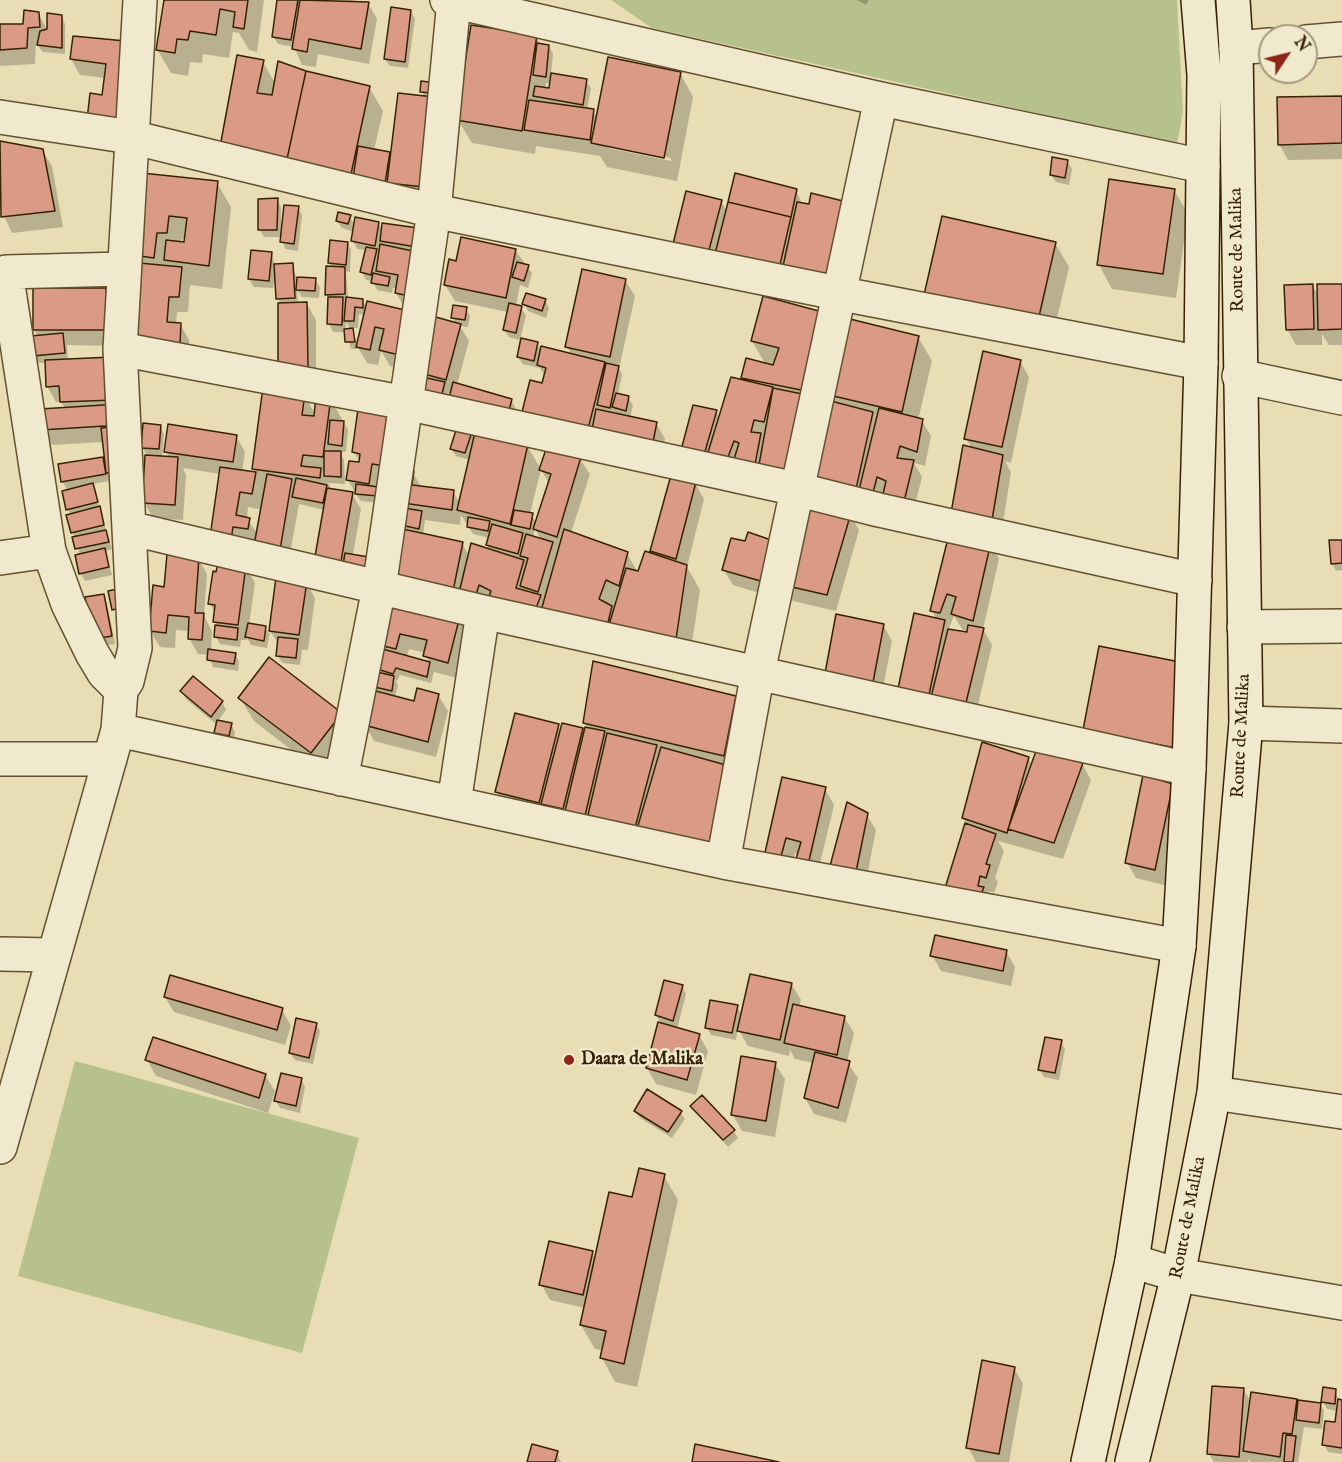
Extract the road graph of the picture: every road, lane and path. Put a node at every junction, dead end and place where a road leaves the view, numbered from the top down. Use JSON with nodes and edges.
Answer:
{"nodes":[{"id":1,"x":140,"y":0,"type":"edge"},
{"id":2,"x":452,"y":0,"type":"edge"},
{"id":3,"x":1198,"y":0,"type":"edge"},
{"id":4,"x":1233,"y":0,"type":"edge"},
{"id":5,"x":562,"y":12,"type":"edge"},
{"id":6,"x":1342,"y":39,"type":"edge"},
{"id":7,"x":1318,"y":41,"type":"edge"},
{"id":8,"x":1258,"y":46,"type":"edge"},
{"id":9,"x":1236,"y":48,"type":"junction"},
{"id":10,"x":881,"y":99,"type":"junction"},
{"id":11,"x":0,"y":117,"type":"edge"},
{"id":12,"x":131,"y":137,"type":"junction"},
{"id":13,"x":1203,"y":166,"type":"junction"},
{"id":14,"x":434,"y":211,"type":"junction"},
{"id":15,"x":2,"y":265,"type":"edge"},
{"id":16,"x":123,"y":269,"type":"junction"},
{"id":17,"x":837,"y":293,"type":"junction"},
{"id":18,"x":120,"y":349,"type":"junction"},
{"id":19,"x":1201,"y":363,"type":"junction"},
{"id":20,"x":1239,"y":376,"type":"junction"},
{"id":21,"x":1342,"y":398,"type":"edge"},
{"id":22,"x":406,"y":403,"type":"junction"},
{"id":23,"x":796,"y":489,"type":"junction"},
{"id":24,"x":129,"y":528,"type":"junction"},
{"id":25,"x":49,"y":551,"type":"junction"},
{"id":26,"x":0,"y":558,"type":"edge"},
{"id":27,"x":1195,"y":580,"type":"junction"},
{"id":28,"x":379,"y":588,"type":"junction"},
{"id":29,"x":483,"y":612,"type":"junction"},
{"id":30,"x":1342,"y":626,"type":"edge"},
{"id":31,"x":1244,"y":627,"type":"junction"},
{"id":32,"x":758,"y":672,"type":"junction"},
{"id":33,"x":121,"y":690,"type":"junction"},
{"id":34,"x":1246,"y":723,"type":"junction"},
{"id":35,"x":1342,"y":726,"type":"edge"},
{"id":36,"x":114,"y":745,"type":"junction"},
{"id":37,"x":0,"y":759,"type":"edge"},
{"id":38,"x":1189,"y":769,"type":"junction"},
{"id":39,"x":341,"y":779,"type":"junction"},
{"id":40,"x":454,"y":803,"type":"junction"},
{"id":41,"x":723,"y":862,"type":"junction"},
{"id":42,"x":1179,"y":946,"type":"junction"},
{"id":43,"x":0,"y":954,"type":"edge"},
{"id":44,"x":53,"y":955,"type":"junction"},
{"id":45,"x":1214,"y":1093,"type":"junction"},
{"id":46,"x":1342,"y":1112,"type":"edge"},
{"id":47,"x":0,"y":1147,"type":"edge"},
{"id":48,"x":1132,"y":1261,"type":"junction"},
{"id":49,"x":1178,"y":1275,"type":"junction"},
{"id":50,"x":1342,"y":1303,"type":"edge"},
{"id":51,"x":1088,"y":1462,"type":"edge"},
{"id":52,"x":1132,"y":1462,"type":"edge"}],
"edges":[{"from":1,"to":12,"type":"street"},
{"from":2,"to":5,"type":"street"},
{"from":2,"to":14,"type":"street"},
{"from":3,"to":13,"type":"street","name":"Route de Malika"},
{"from":4,"to":9,"type":"street","name":"Route de Malika"},
{"from":5,"to":10,"type":"street"},
{"from":6,"to":7,"type":"street"},
{"from":8,"to":9,"type":"street"},
{"from":9,"to":20,"type":"street","name":"Route de Malika"},
{"from":10,"to":13,"type":"street"},
{"from":10,"to":17,"type":"street"},
{"from":11,"to":12,"type":"street"},
{"from":12,"to":14,"type":"street"},
{"from":12,"to":16,"type":"street"},
{"from":13,"to":19,"type":"street","name":"Route de Malika"},
{"from":14,"to":17,"type":"street"},
{"from":14,"to":22,"type":"street"},
{"from":15,"to":16,"type":"street"},
{"from":15,"to":25,"type":"street"},
{"from":16,"to":18,"type":"street"},
{"from":17,"to":19,"type":"street"},
{"from":17,"to":23,"type":"street"},
{"from":18,"to":22,"type":"street"},
{"from":18,"to":24,"type":"street"},
{"from":19,"to":27,"type":"street","name":"Route de Malika"},
{"from":20,"to":21,"type":"street"},
{"from":20,"to":31,"type":"street","name":"Route de Malika"},
{"from":22,"to":23,"type":"street"},
{"from":22,"to":28,"type":"street"},
{"from":23,"to":27,"type":"street"},
{"from":23,"to":32,"type":"street"},
{"from":24,"to":28,"type":"street"},
{"from":24,"to":33,"type":"street"},
{"from":25,"to":26,"type":"street"},
{"from":25,"to":33,"type":"street"},
{"from":27,"to":38,"type":"street","name":"Route de Malika"},
{"from":28,"to":29,"type":"street"},
{"from":28,"to":39,"type":"street"},
{"from":29,"to":32,"type":"street"},
{"from":29,"to":40,"type":"street"},
{"from":30,"to":31,"type":"street"},
{"from":31,"to":34,"type":"street","name":"Route de Malika"},
{"from":32,"to":38,"type":"street"},
{"from":32,"to":41,"type":"street"},
{"from":33,"to":36,"type":"street"},
{"from":34,"to":35,"type":"street"},
{"from":34,"to":45,"type":"street","name":"Route de Malika"},
{"from":36,"to":37,"type":"street"},
{"from":36,"to":39,"type":"street"},
{"from":36,"to":44,"type":"street"},
{"from":38,"to":42,"type":"street","name":"Route de Malika"},
{"from":39,"to":40,"type":"street"},
{"from":40,"to":41,"type":"street"},
{"from":41,"to":42,"type":"street"},
{"from":42,"to":48,"type":"street","name":"Route de Malika"},
{"from":43,"to":44,"type":"street"},
{"from":44,"to":47,"type":"street"},
{"from":45,"to":46,"type":"street"},
{"from":45,"to":49,"type":"street","name":"Route de Malika"},
{"from":48,"to":49,"type":"street"},
{"from":48,"to":51,"type":"street","name":"Route de Malika"},
{"from":49,"to":50,"type":"street"},
{"from":49,"to":52,"type":"street","name":"Route de Malika"}]}
